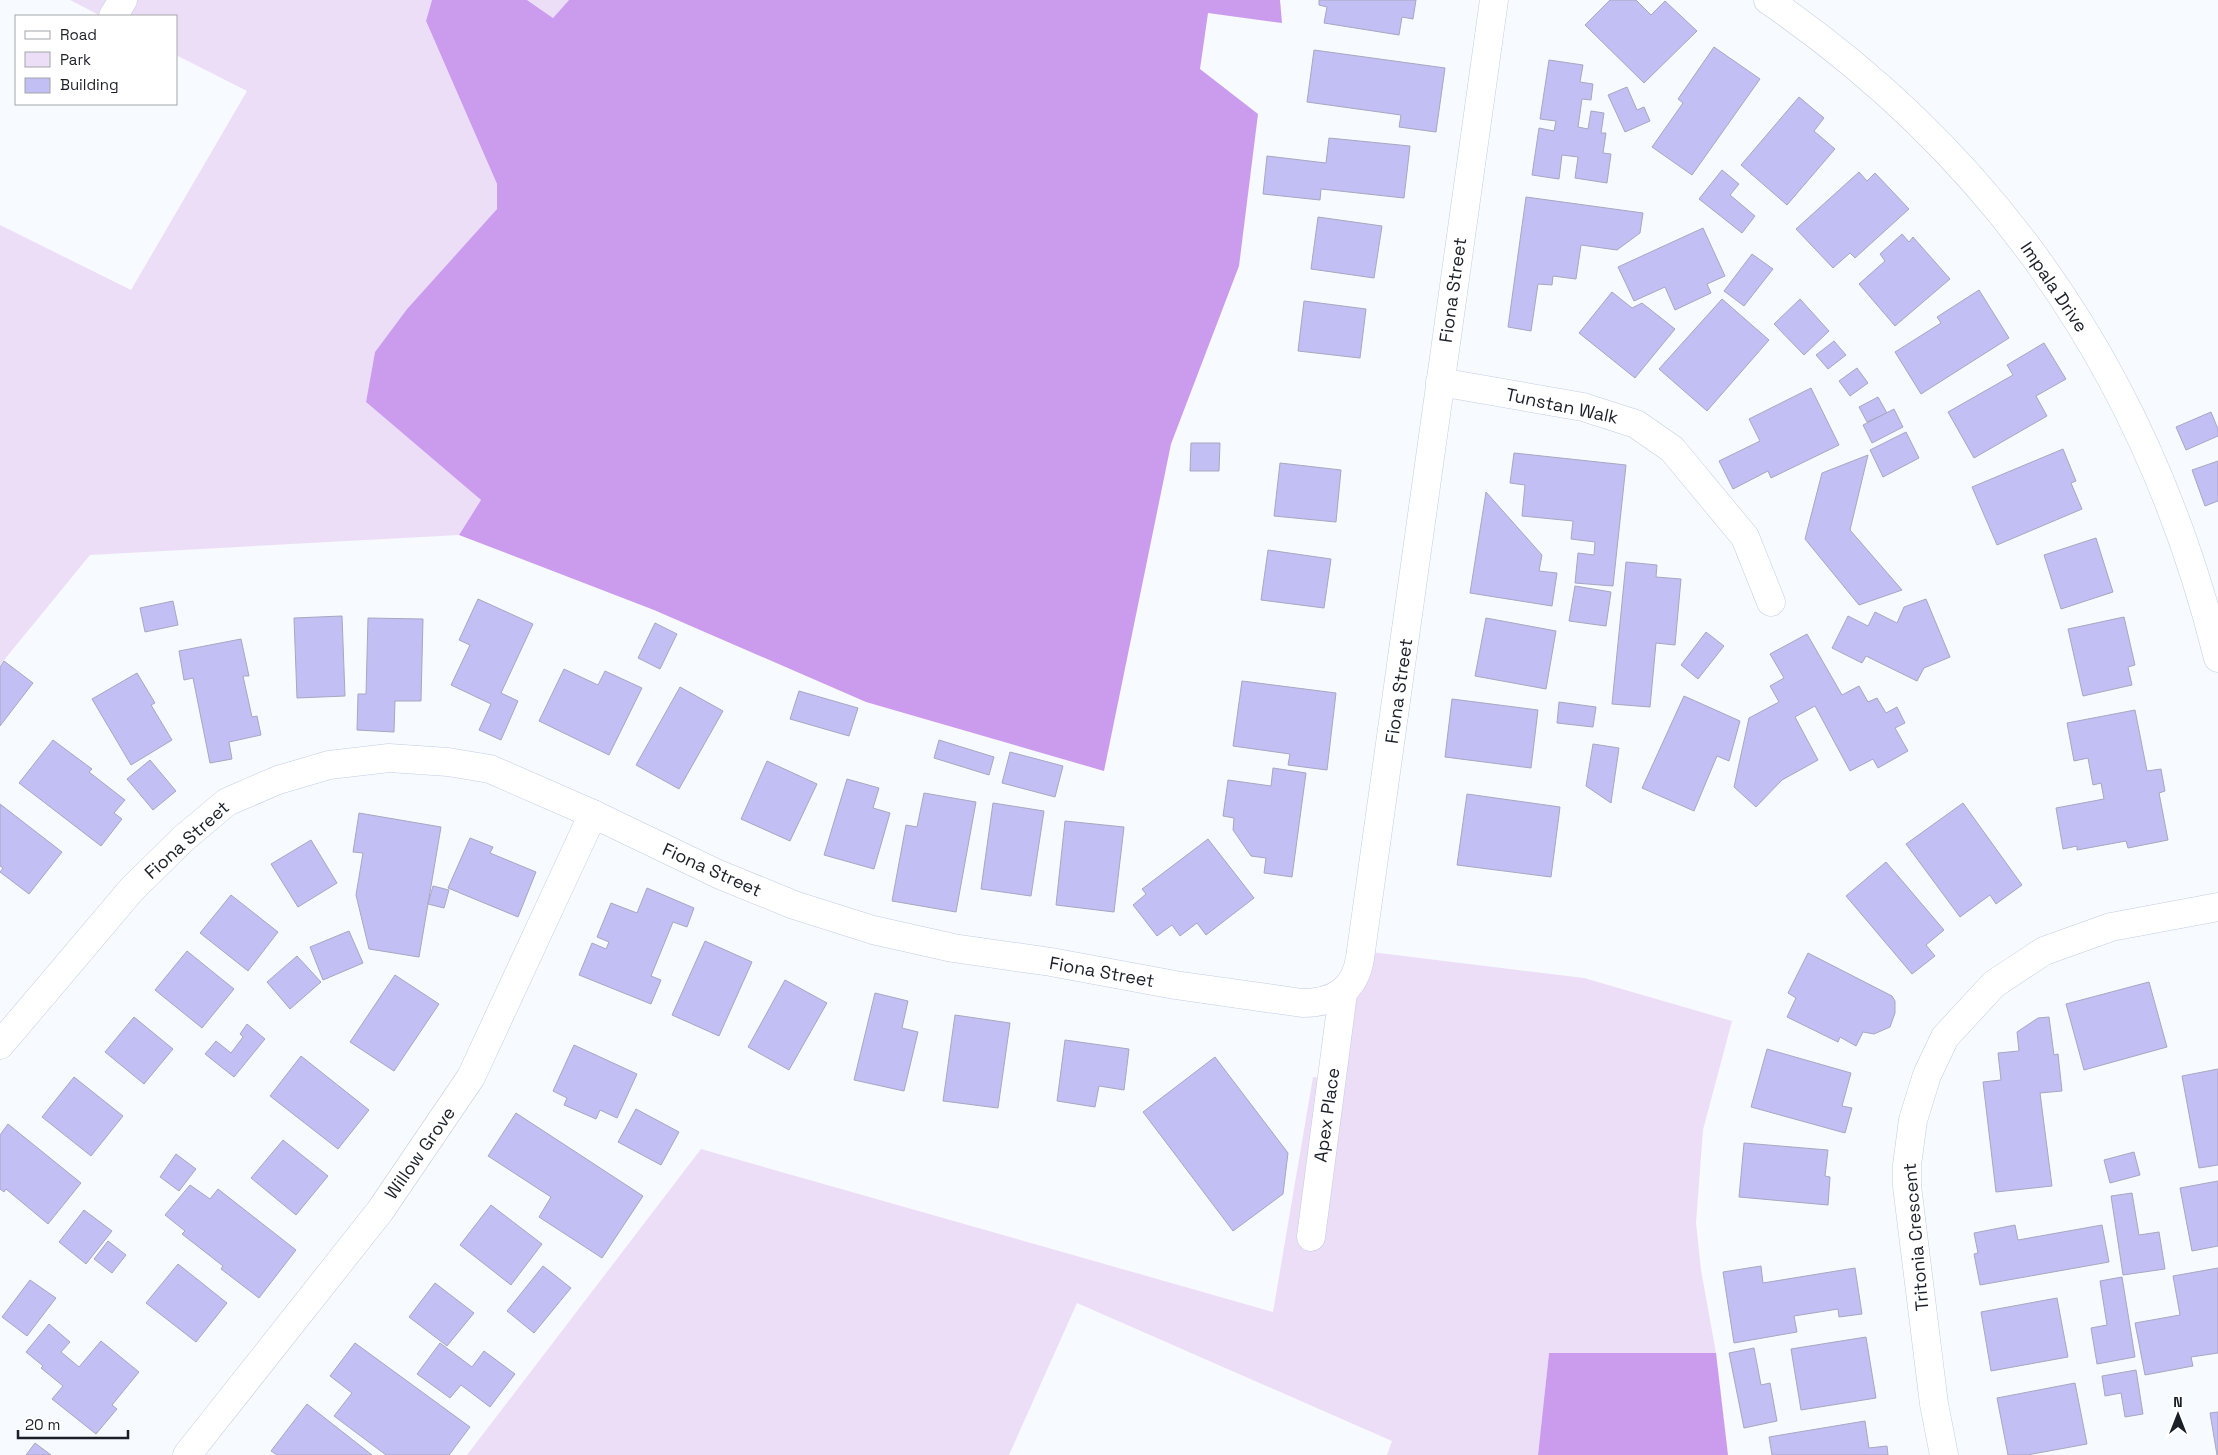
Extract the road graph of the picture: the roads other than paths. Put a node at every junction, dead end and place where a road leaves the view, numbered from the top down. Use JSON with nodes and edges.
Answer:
{"nodes":[{"id":1,"x":123,"y":0,"type":"edge"},
{"id":2,"x":1494,"y":0,"type":"edge"},
{"id":3,"x":1768,"y":0,"type":"edge"},
{"id":4,"x":115,"y":15,"type":"edge"},
{"id":5,"x":1440,"y":382,"type":"junction"},
{"id":6,"x":1771,"y":602,"type":"dead end"},
{"id":7,"x":2218,"y":658,"type":"edge"},
{"id":8,"x":593,"y":814,"type":"junction"},
{"id":9,"x":2218,"y":907,"type":"edge"},
{"id":10,"x":1343,"y":993,"type":"junction"},
{"id":11,"x":0,"y":1045,"type":"edge"},
{"id":12,"x":1311,"y":1237,"type":"dead end"},
{"id":13,"x":187,"y":1455,"type":"edge"},
{"id":14,"x":1944,"y":1455,"type":"edge"}],
"edges":[{"from":1,"to":4,"type":"street"},
{"from":2,"to":5,"type":"street","name":"Fiona Street"},
{"from":3,"to":7,"type":"street","name":"Impala Drive"},
{"from":5,"to":6,"type":"street","name":"Tunstan Walk"},
{"from":5,"to":10,"type":"street","name":"Fiona Street"},
{"from":8,"to":10,"type":"street","name":"Fiona Street"},
{"from":8,"to":11,"type":"street","name":"Fiona Street"},
{"from":8,"to":13,"type":"street","name":"Willow Grove"},
{"from":9,"to":14,"type":"street","name":"Tritonia Crescent"},
{"from":10,"to":12,"type":"street","name":"Apex Place"}]}
